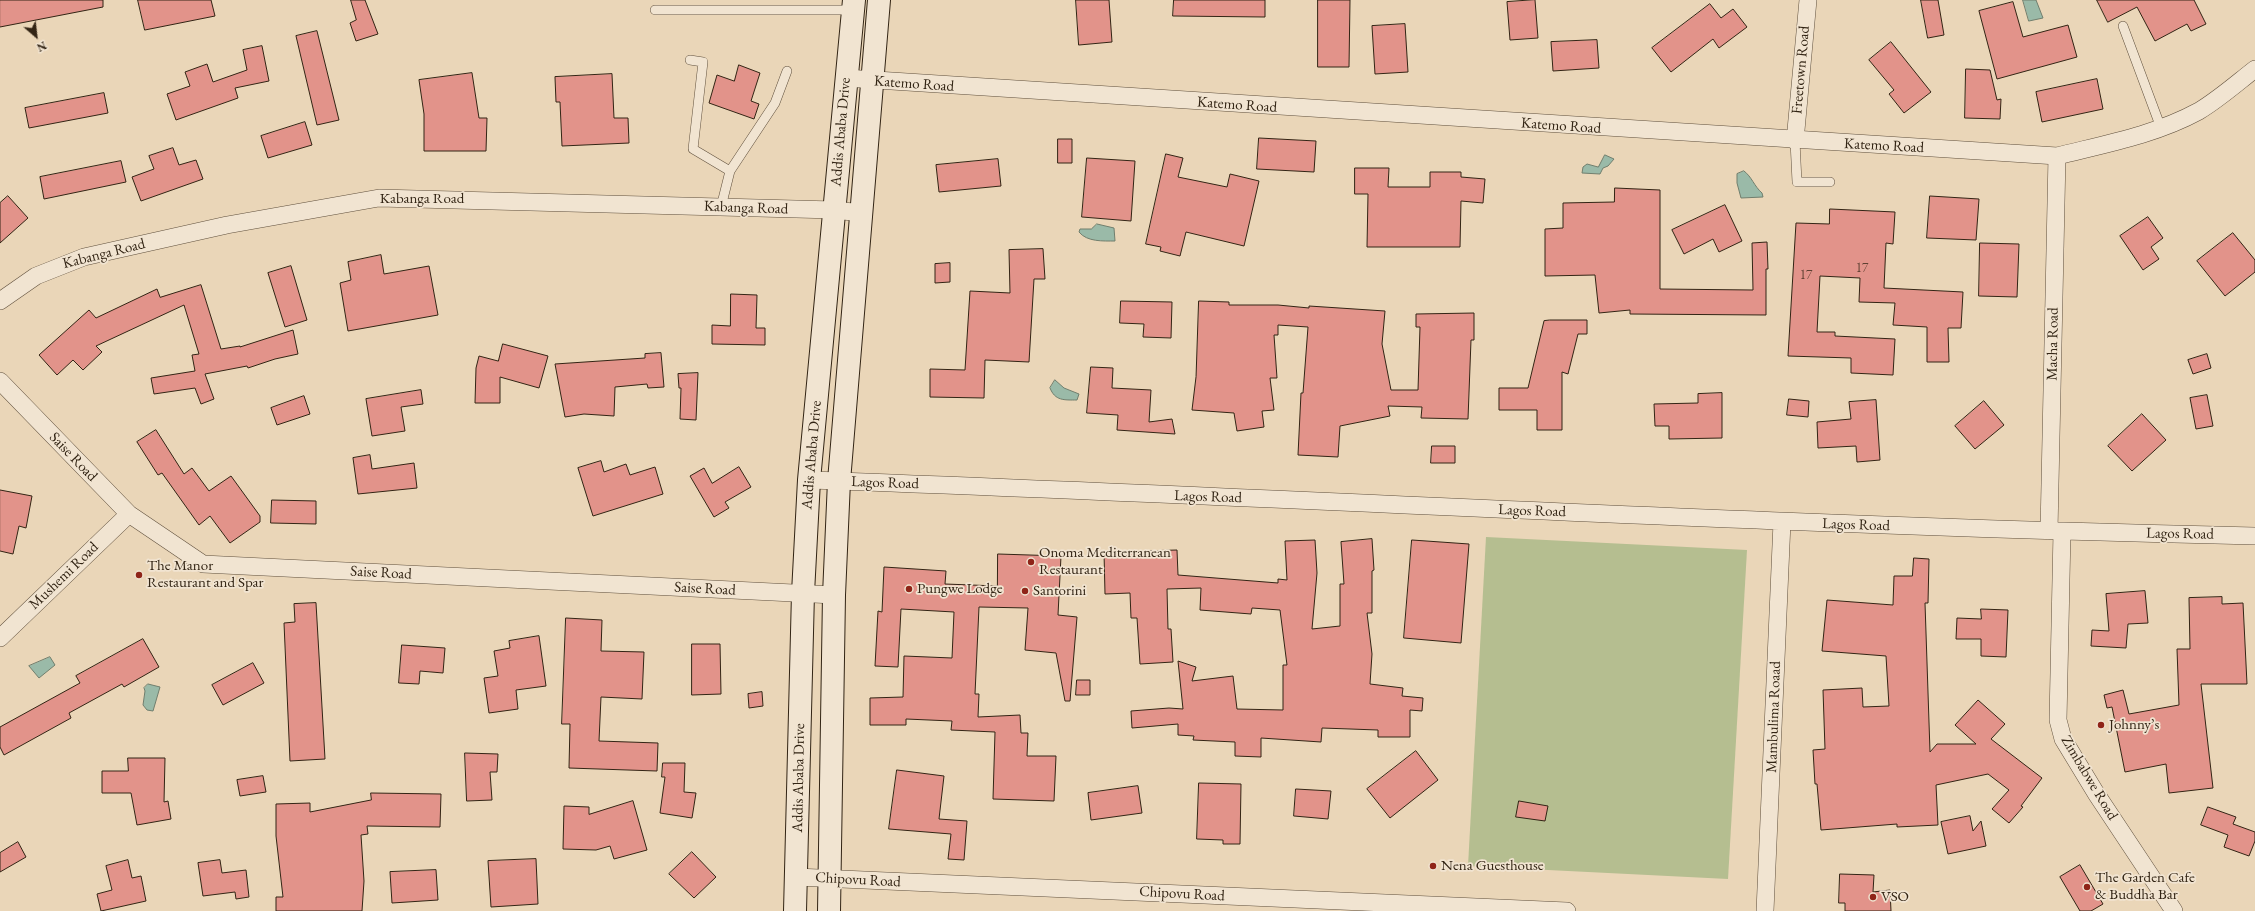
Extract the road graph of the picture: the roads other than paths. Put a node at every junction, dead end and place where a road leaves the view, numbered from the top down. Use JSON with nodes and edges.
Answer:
{"nodes":[{"id":1,"x":813,"y":0,"type":"edge"},
{"id":2,"x":879,"y":0,"type":"edge"},
{"id":3,"x":1808,"y":0,"type":"edge"},
{"id":4,"x":853,"y":5,"type":"edge"},
{"id":5,"x":655,"y":10,"type":"dead end"},
{"id":6,"x":812,"y":10,"type":"junction"},
{"id":7,"x":2124,"y":26,"type":"dead end"},
{"id":8,"x":690,"y":60,"type":"dead end"},
{"id":9,"x":2255,"y":69,"type":"edge"},
{"id":10,"x":787,"y":71,"type":"dead end"},
{"id":11,"x":846,"y":78,"type":"junction"},
{"id":12,"x":871,"y":81,"type":"junction"},
{"id":13,"x":2161,"y":128,"type":"junction"},
{"id":14,"x":1795,"y":141,"type":"junction"},
{"id":15,"x":2057,"y":156,"type":"junction"},
{"id":16,"x":730,"y":171,"type":"junction"},
{"id":17,"x":1830,"y":182,"type":"dead end"},
{"id":18,"x":721,"y":207,"type":"junction"},
{"id":19,"x":834,"y":210,"type":"junction"},
{"id":20,"x":862,"y":213,"type":"junction"},
{"id":21,"x":0,"y":301,"type":"edge"},
{"id":22,"x":0,"y":381,"type":"edge"},
{"id":23,"x":809,"y":480,"type":"junction"},
{"id":24,"x":839,"y":481,"type":"junction"},
{"id":25,"x":129,"y":514,"type":"junction"},
{"id":26,"x":1782,"y":522,"type":"junction"},
{"id":27,"x":2056,"y":532,"type":"junction"},
{"id":28,"x":2255,"y":536,"type":"edge"},
{"id":29,"x":803,"y":593,"type":"junction"},
{"id":30,"x":834,"y":595,"type":"junction"},
{"id":31,"x":0,"y":638,"type":"edge"},
{"id":32,"x":796,"y":877,"type":"junction"},
{"id":33,"x":830,"y":878,"type":"junction"},
{"id":34,"x":795,"y":911,"type":"edge"},
{"id":35,"x":829,"y":911,"type":"edge"},
{"id":36,"x":1567,"y":911,"type":"edge"},
{"id":37,"x":1765,"y":911,"type":"edge"},
{"id":38,"x":2174,"y":911,"type":"edge"}],
"edges":[{"from":1,"to":6,"type":"lane"},
{"from":2,"to":12,"type":"main road","name":"Addis Ababa Drive"},
{"from":3,"to":14,"type":"street","name":"Freetown Road"},
{"from":4,"to":6,"type":"lane"},
{"from":4,"to":11,"type":"main road","name":"Addis Ababa Drive"},
{"from":5,"to":6,"type":"lane"},
{"from":7,"to":13,"type":"lane"},
{"from":8,"to":16,"type":"lane"},
{"from":9,"to":13,"type":"street","name":"Katemo Road"},
{"from":10,"to":16,"type":"lane"},
{"from":11,"to":12,"type":"street","name":"Katemo Road"},
{"from":11,"to":19,"type":"main road","name":"Addis Ababa Drive"},
{"from":12,"to":14,"type":"street","name":"Katemo Road"},
{"from":12,"to":20,"type":"main road","name":"Addis Ababa Drive"},
{"from":13,"to":15,"type":"street","name":"Katemo Road"},
{"from":14,"to":15,"type":"street","name":"Katemo Road"},
{"from":14,"to":17,"type":"lane"},
{"from":15,"to":27,"type":"street","name":"Macha Road"},
{"from":16,"to":18,"type":"lane"},
{"from":18,"to":19,"type":"street","name":"Kabanga Road"},
{"from":18,"to":21,"type":"street","name":"Kabanga Road"},
{"from":19,"to":20,"type":"street","name":"Kabanga Road"},
{"from":19,"to":23,"type":"main road","name":"Addis Ababa Drive"},
{"from":20,"to":24,"type":"main road","name":"Addis Ababa Drive"},
{"from":22,"to":25,"type":"street","name":"Saise Road"},
{"from":23,"to":24,"type":"street","name":"Lagos Road"},
{"from":23,"to":29,"type":"main road","name":"Addis Ababa Drive"},
{"from":24,"to":26,"type":"street","name":"Lagos Road"},
{"from":24,"to":30,"type":"main road","name":"Addis Ababa Drive"},
{"from":25,"to":29,"type":"street","name":"Saise Road"},
{"from":25,"to":31,"type":"street","name":"Mushemi Road"},
{"from":26,"to":27,"type":"street","name":"Lagos Road"},
{"from":26,"to":37,"type":"street","name":"Mambulima Roaad"},
{"from":27,"to":28,"type":"street","name":"Lagos Road"},
{"from":27,"to":38,"type":"street","name":"Zimbabwe Road"},
{"from":29,"to":30,"type":"street","name":"Saise Road"},
{"from":29,"to":32,"type":"main road","name":"Addis Ababa Drive"},
{"from":30,"to":33,"type":"main road","name":"Addis Ababa Drive"},
{"from":32,"to":33,"type":"street","name":"Chipovu Road"},
{"from":32,"to":34,"type":"main road","name":"Addis Ababa Drive"},
{"from":33,"to":35,"type":"main road","name":"Addis Ababa Drive"},
{"from":33,"to":36,"type":"street","name":"Chipovu Road"}]}
